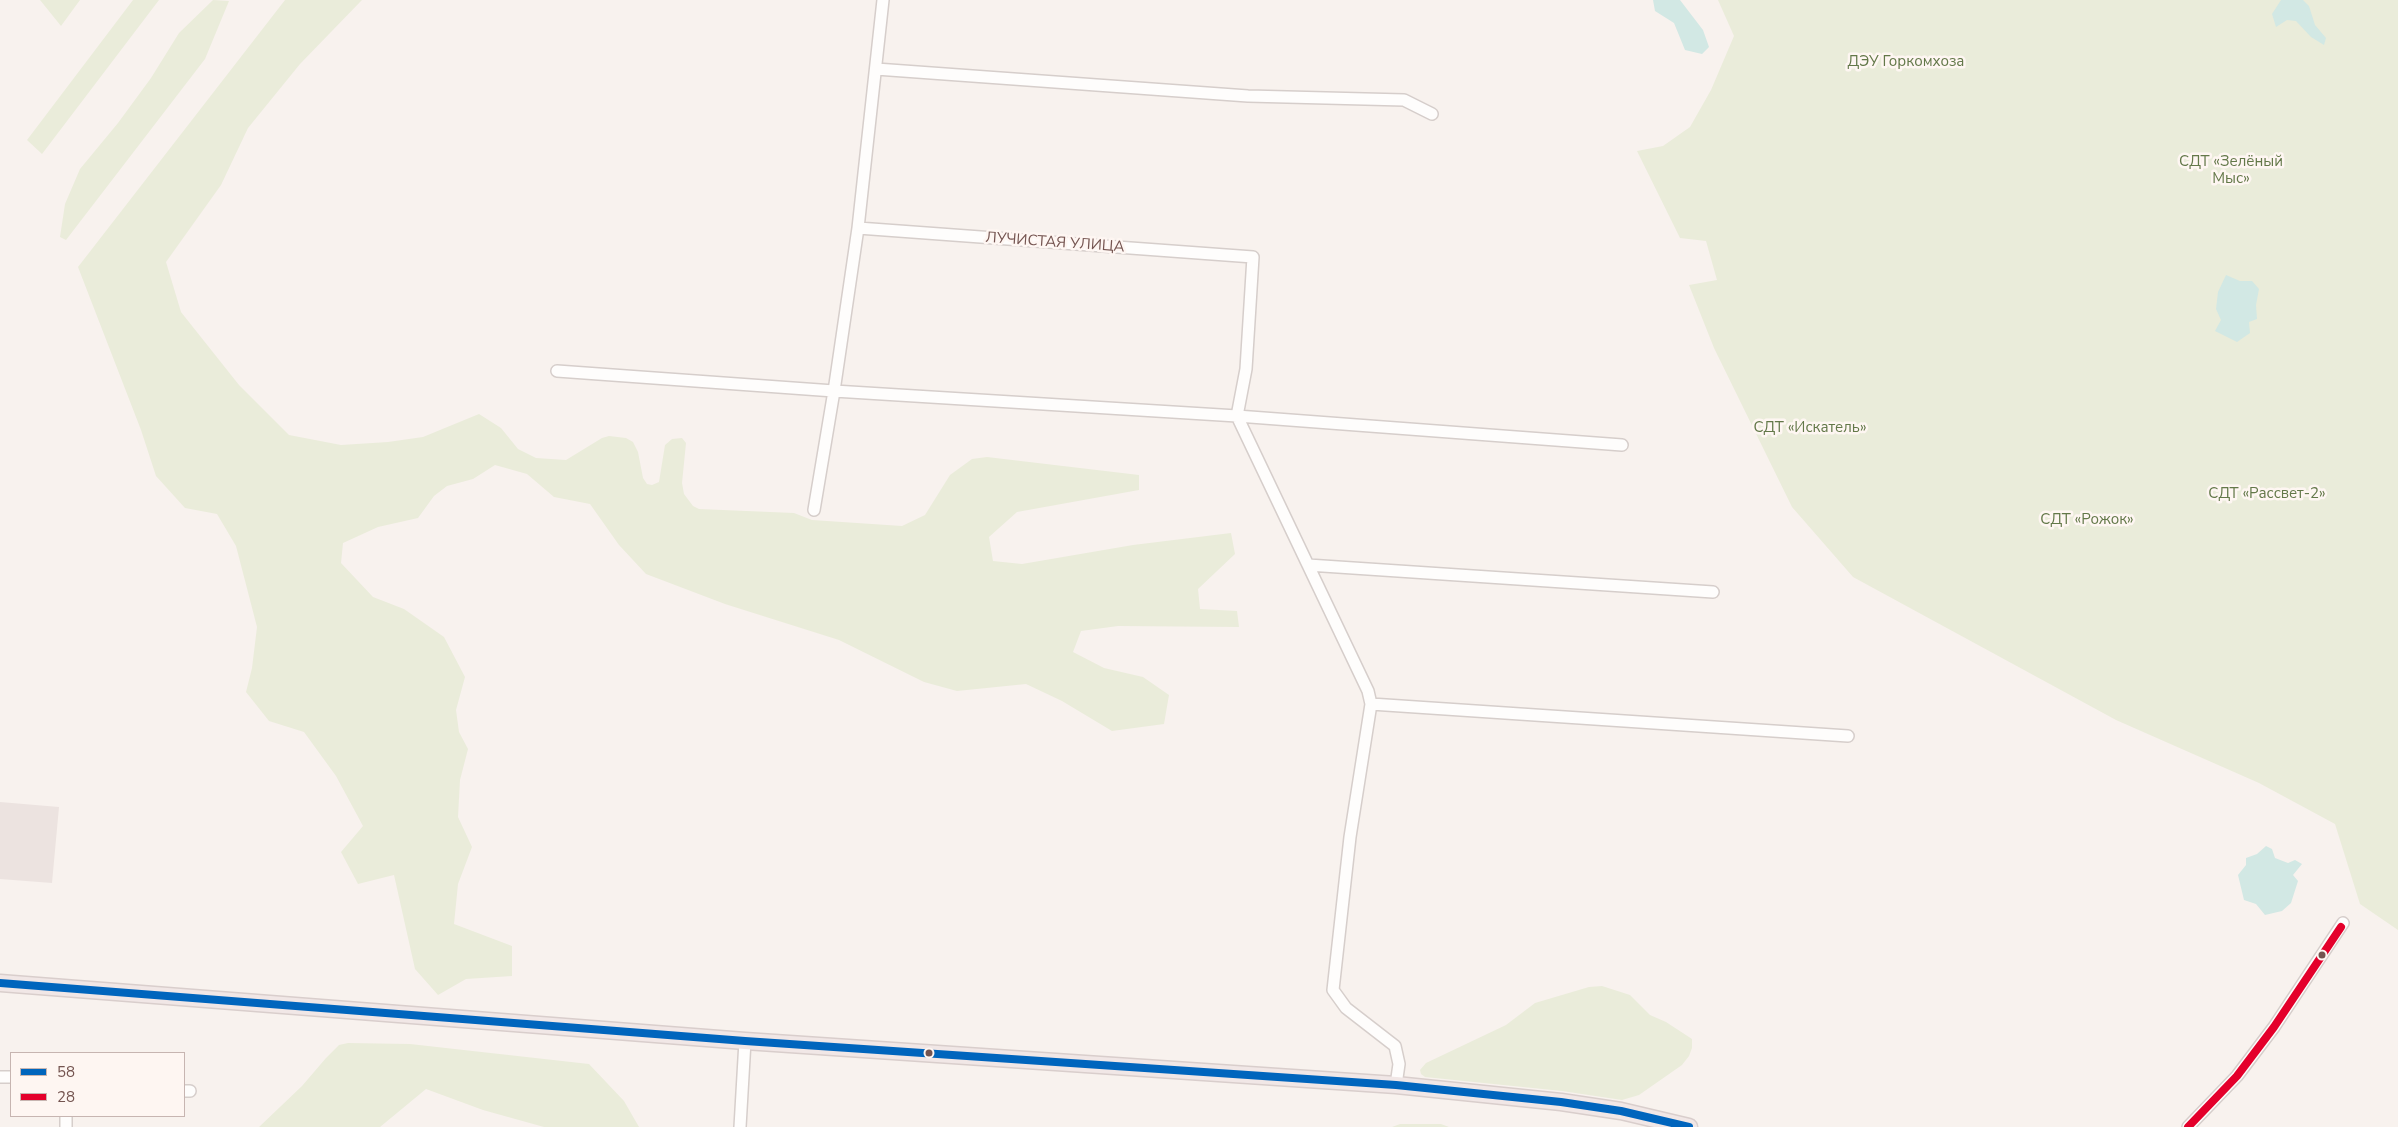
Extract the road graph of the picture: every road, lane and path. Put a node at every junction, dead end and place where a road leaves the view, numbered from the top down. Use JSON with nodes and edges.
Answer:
{"nodes":[{"id":1,"x":883,"y":0,"type":"edge"},
{"id":2,"x":876,"y":69,"type":"junction"},
{"id":3,"x":1432,"y":114,"type":"dead end"},
{"id":4,"x":858,"y":228,"type":"junction"},
{"id":5,"x":557,"y":371,"type":"dead end"},
{"id":6,"x":834,"y":391,"type":"junction"},
{"id":7,"x":1237,"y":416,"type":"junction"},
{"id":8,"x":1622,"y":446,"type":"dead end"},
{"id":9,"x":814,"y":510,"type":"dead end"},
{"id":10,"x":1308,"y":566,"type":"junction"},
{"id":11,"x":1713,"y":592,"type":"dead end"},
{"id":12,"x":1371,"y":704,"type":"junction"},
{"id":13,"x":1848,"y":736,"type":"dead end"},
{"id":14,"x":2344,"y":923,"type":"dead end"},
{"id":15,"x":0,"y":983,"type":"edge"},
{"id":16,"x":744,"y":1041,"type":"junction"},
{"id":17,"x":1396,"y":1085,"type":"junction"},
{"id":18,"x":740,"y":1127,"type":"edge"},
{"id":19,"x":1689,"y":1127,"type":"edge"},
{"id":20,"x":2188,"y":1127,"type":"edge"}],
"edges":[{"from":1,"to":2,"type":"street"},
{"from":2,"to":3,"type":"street"},
{"from":2,"to":4,"type":"street"},
{"from":4,"to":6,"type":"street"},
{"from":4,"to":7,"type":"street","name":"ЛУЧИСТАЯ УЛИЦА"},
{"from":5,"to":6,"type":"street"},
{"from":6,"to":7,"type":"street"},
{"from":6,"to":9,"type":"street"},
{"from":7,"to":8,"type":"street"},
{"from":7,"to":10,"type":"street"},
{"from":10,"to":11,"type":"street"},
{"from":10,"to":12,"type":"street"},
{"from":12,"to":13,"type":"street"},
{"from":12,"to":17,"type":"street"},
{"from":14,"to":20,"type":"street"},
{"from":15,"to":16,"type":"highway"},
{"from":16,"to":17,"type":"highway"},
{"from":16,"to":18,"type":"street"},
{"from":17,"to":19,"type":"highway"}]}
